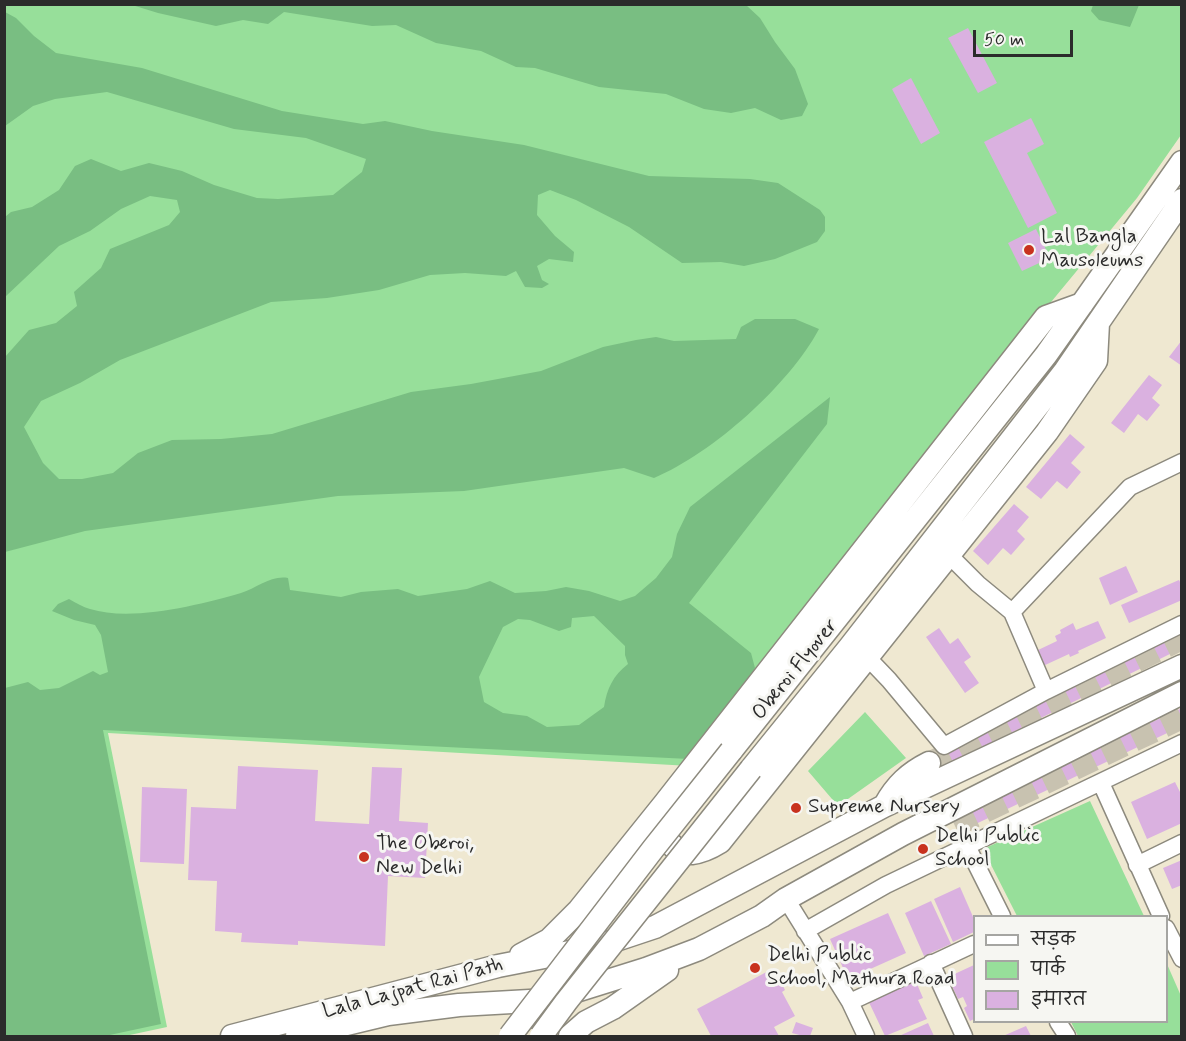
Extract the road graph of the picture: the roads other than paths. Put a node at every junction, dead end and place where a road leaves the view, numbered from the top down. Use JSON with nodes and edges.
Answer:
{"nodes":[{"id":1,"x":1182,"y":162,"type":"edge"},
{"id":2,"x":1182,"y":200,"type":"edge"},
{"id":3,"x":1175,"y":220,"type":"edge"},
{"id":4,"x":1082,"y":304,"type":"junction"},
{"id":5,"x":1098,"y":323,"type":"junction"},
{"id":6,"x":1182,"y":462,"type":"edge"},
{"id":7,"x":949,"y":555,"type":"junction"},
{"id":8,"x":1012,"y":612,"type":"junction"},
{"id":9,"x":1182,"y":624,"type":"edge"},
{"id":10,"x":867,"y":657,"type":"junction"},
{"id":11,"x":1182,"y":666,"type":"edge"},
{"id":12,"x":1046,"y":691,"type":"junction"},
{"id":13,"x":1182,"y":693,"type":"edge"},
{"id":14,"x":1182,"y":743,"type":"edge"},
{"id":15,"x":929,"y":763,"type":"tunnel mouth"},
{"id":16,"x":1101,"y":783,"type":"junction"},
{"id":17,"x":665,"y":803,"type":"junction"},
{"id":18,"x":884,"y":806,"type":"junction"},
{"id":19,"x":956,"y":826,"type":"tunnel mouth"},
{"id":20,"x":903,"y":834,"type":"junction"},
{"id":21,"x":1182,"y":843,"type":"edge"},
{"id":22,"x":967,"y":846,"type":"junction"},
{"id":23,"x":1137,"y":865,"type":"junction"},
{"id":24,"x":786,"y":899,"type":"junction"},
{"id":25,"x":1002,"y":915,"type":"edge"},
{"id":26,"x":1161,"y":915,"type":"edge"},
{"id":27,"x":1168,"y":930,"type":"edge"},
{"id":28,"x":805,"y":932,"type":"junction"},
{"id":29,"x":973,"y":945,"type":"edge"},
{"id":30,"x":699,"y":949,"type":"junction"},
{"id":31,"x":1182,"y":959,"type":"edge"},
{"id":32,"x":931,"y":963,"type":"junction"},
{"id":33,"x":498,"y":966,"type":"junction"},
{"id":34,"x":850,"y":1002,"type":"junction"},
{"id":35,"x":232,"y":1036,"type":"edge"},
{"id":36,"x":297,"y":1036,"type":"edge"},
{"id":37,"x":510,"y":1036,"type":"edge"},
{"id":38,"x":541,"y":1036,"type":"edge"},
{"id":39,"x":570,"y":1036,"type":"edge"},
{"id":40,"x":866,"y":1036,"type":"edge"},
{"id":41,"x":964,"y":1036,"type":"edge"}],
"edges":[{"from":1,"to":4,"type":"main road","name":"Oberoi Flyover"},
{"from":2,"to":3,"type":"main road","name":"Oberoi Flyover"},
{"from":3,"to":5,"type":"main road","name":"Oberoi Flyover"},
{"from":4,"to":17,"type":"main road"},
{"from":4,"to":37,"type":"main road","name":"Oberoi Flyover","bridge":true},
{"from":5,"to":7,"type":"main road"},
{"from":5,"to":38,"type":"main road","name":"Oberoi Flyover","bridge":true},
{"from":6,"to":8,"type":"street"},
{"from":7,"to":8,"type":"street"},
{"from":7,"to":10,"type":"main road"},
{"from":8,"to":12,"type":"street"},
{"from":9,"to":12,"type":"street"},
{"from":10,"to":12,"type":"street"},
{"from":10,"to":17,"type":"main road"},
{"from":11,"to":18,"type":"main road","name":"Lala Lajpat Rai Path"},
{"from":13,"to":20,"type":"main road"},
{"from":14,"to":16,"type":"street"},
{"from":15,"to":18,"type":"main road"},
{"from":16,"to":22,"type":"street"},
{"from":16,"to":23,"type":"street"},
{"from":17,"to":33,"type":"main road"},
{"from":18,"to":33,"type":"main road","name":"Lala Lajpat Rai Path"},
{"from":19,"to":20,"type":"main road"},
{"from":20,"to":24,"type":"main road"},
{"from":21,"to":23,"type":"street"},
{"from":22,"to":25,"type":"street"},
{"from":22,"to":28,"type":"street"},
{"from":23,"to":26,"type":"street"},
{"from":24,"to":28,"type":"street"},
{"from":24,"to":30,"type":"main road"},
{"from":27,"to":31,"type":"street"},
{"from":28,"to":34,"type":"street"},
{"from":29,"to":32,"type":"street"},
{"from":30,"to":36,"type":"main road","name":"Lala Lajpat Rai Path"},
{"from":30,"to":39,"type":"main road"},
{"from":32,"to":34,"type":"street"},
{"from":32,"to":41,"type":"street"},
{"from":33,"to":35,"type":"main road","name":"Lala Lajpat Rai Path"},
{"from":34,"to":40,"type":"street"}]}
